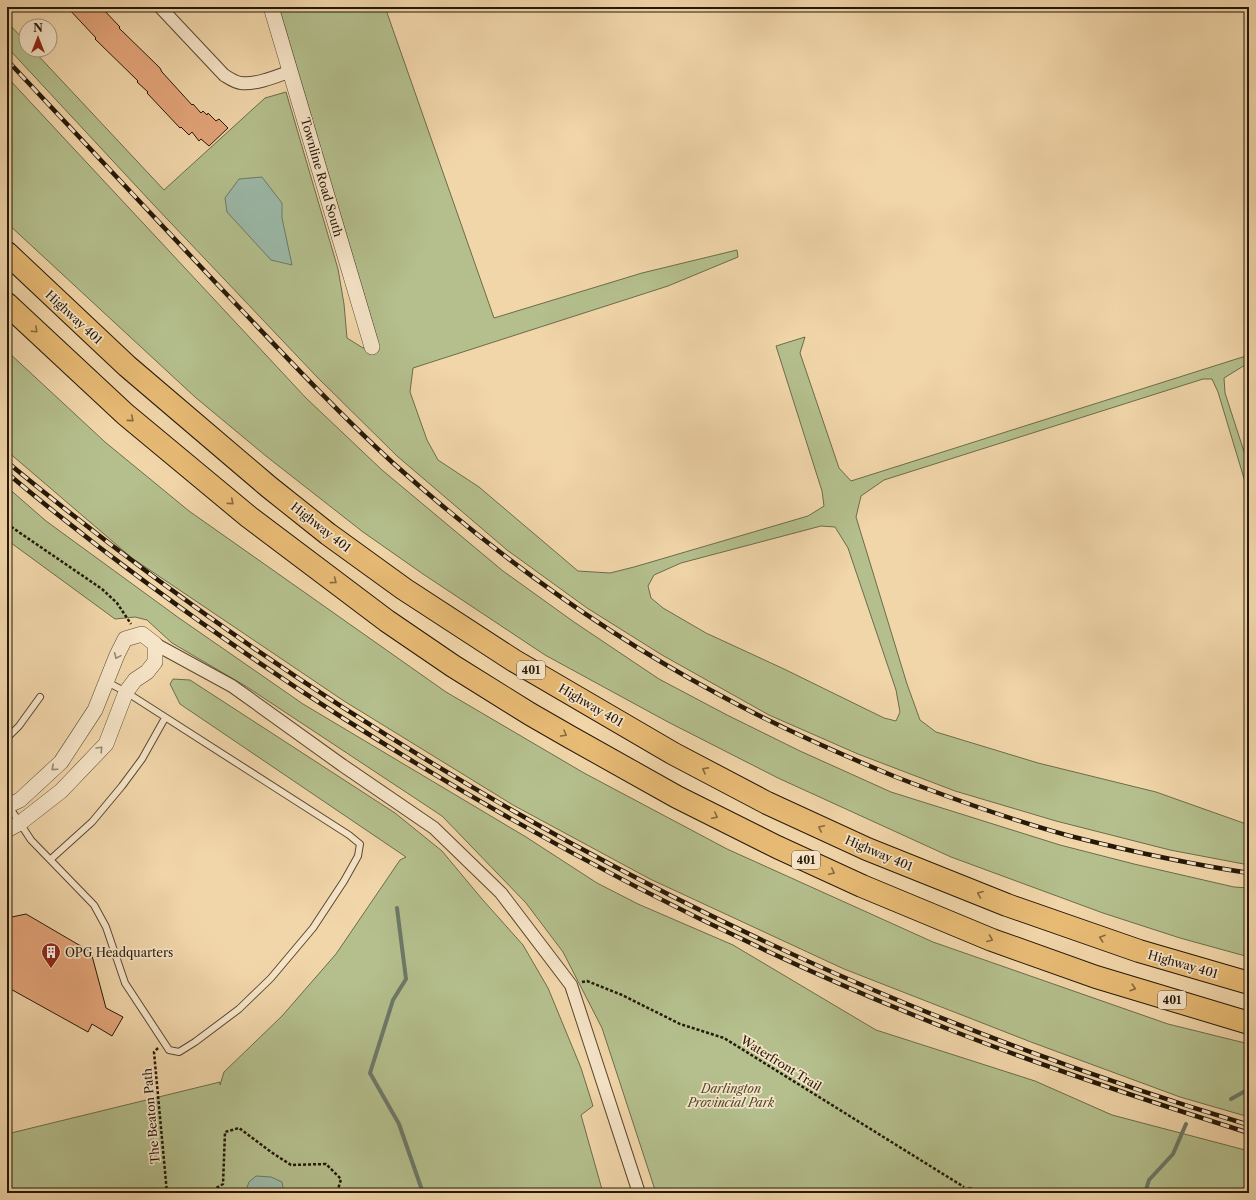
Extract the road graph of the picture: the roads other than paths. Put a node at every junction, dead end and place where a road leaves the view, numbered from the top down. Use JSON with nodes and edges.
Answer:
{"nodes":[{"id":1,"x":160,"y":7,"type":"edge"},
{"id":2,"x":271,"y":7,"type":"edge"},
{"id":3,"x":291,"y":71,"type":"junction"},
{"id":4,"x":7,"y":253,"type":"edge"},
{"id":5,"x":7,"y":304,"type":"edge"},
{"id":6,"x":372,"y":348,"type":"dead end"},
{"id":7,"x":155,"y":644,"type":"junction"},
{"id":8,"x":107,"y":682,"type":"junction"},
{"id":9,"x":126,"y":692,"type":"junction"},
{"id":10,"x":40,"y":697,"type":"dead end"},
{"id":11,"x":165,"y":718,"type":"junction"},
{"id":12,"x":7,"y":738,"type":"edge"},
{"id":13,"x":7,"y":805,"type":"edge"},
{"id":14,"x":20,"y":823,"type":"junction"},
{"id":15,"x":7,"y":830,"type":"edge"},
{"id":16,"x":50,"y":859,"type":"junction"},
{"id":17,"x":1249,"y":983,"type":"edge"},
{"id":18,"x":1249,"y":1023,"type":"edge"},
{"id":19,"x":639,"y":1193,"type":"edge"}],
"edges":[{"from":1,"to":3,"type":"street"},
{"from":2,"to":3,"type":"street","name":"Townline Road South"},
{"from":3,"to":6,"type":"street","name":"Townline Road South"},
{"from":17,"to":4,"type":"highway","name":"Highway 401","number":"401","one_way":true},
{"from":5,"to":18,"type":"highway","number":"401","one_way":true},
{"from":7,"to":8,"type":"street","one_way":true},
{"from":7,"to":9,"type":"street"},
{"from":7,"to":19,"type":"street"},
{"from":8,"to":9,"type":"lane"},
{"from":8,"to":13,"type":"street","one_way":true},
{"from":9,"to":11,"type":"lane"},
{"from":14,"to":9,"type":"street","one_way":true},
{"from":10,"to":12,"type":"lane"},
{"from":11,"to":16,"type":"lane"},
{"from":11,"to":16,"type":"lane"},
{"from":13,"to":14,"type":"lane"},
{"from":14,"to":15,"type":"street"},
{"from":14,"to":16,"type":"lane"}]}
